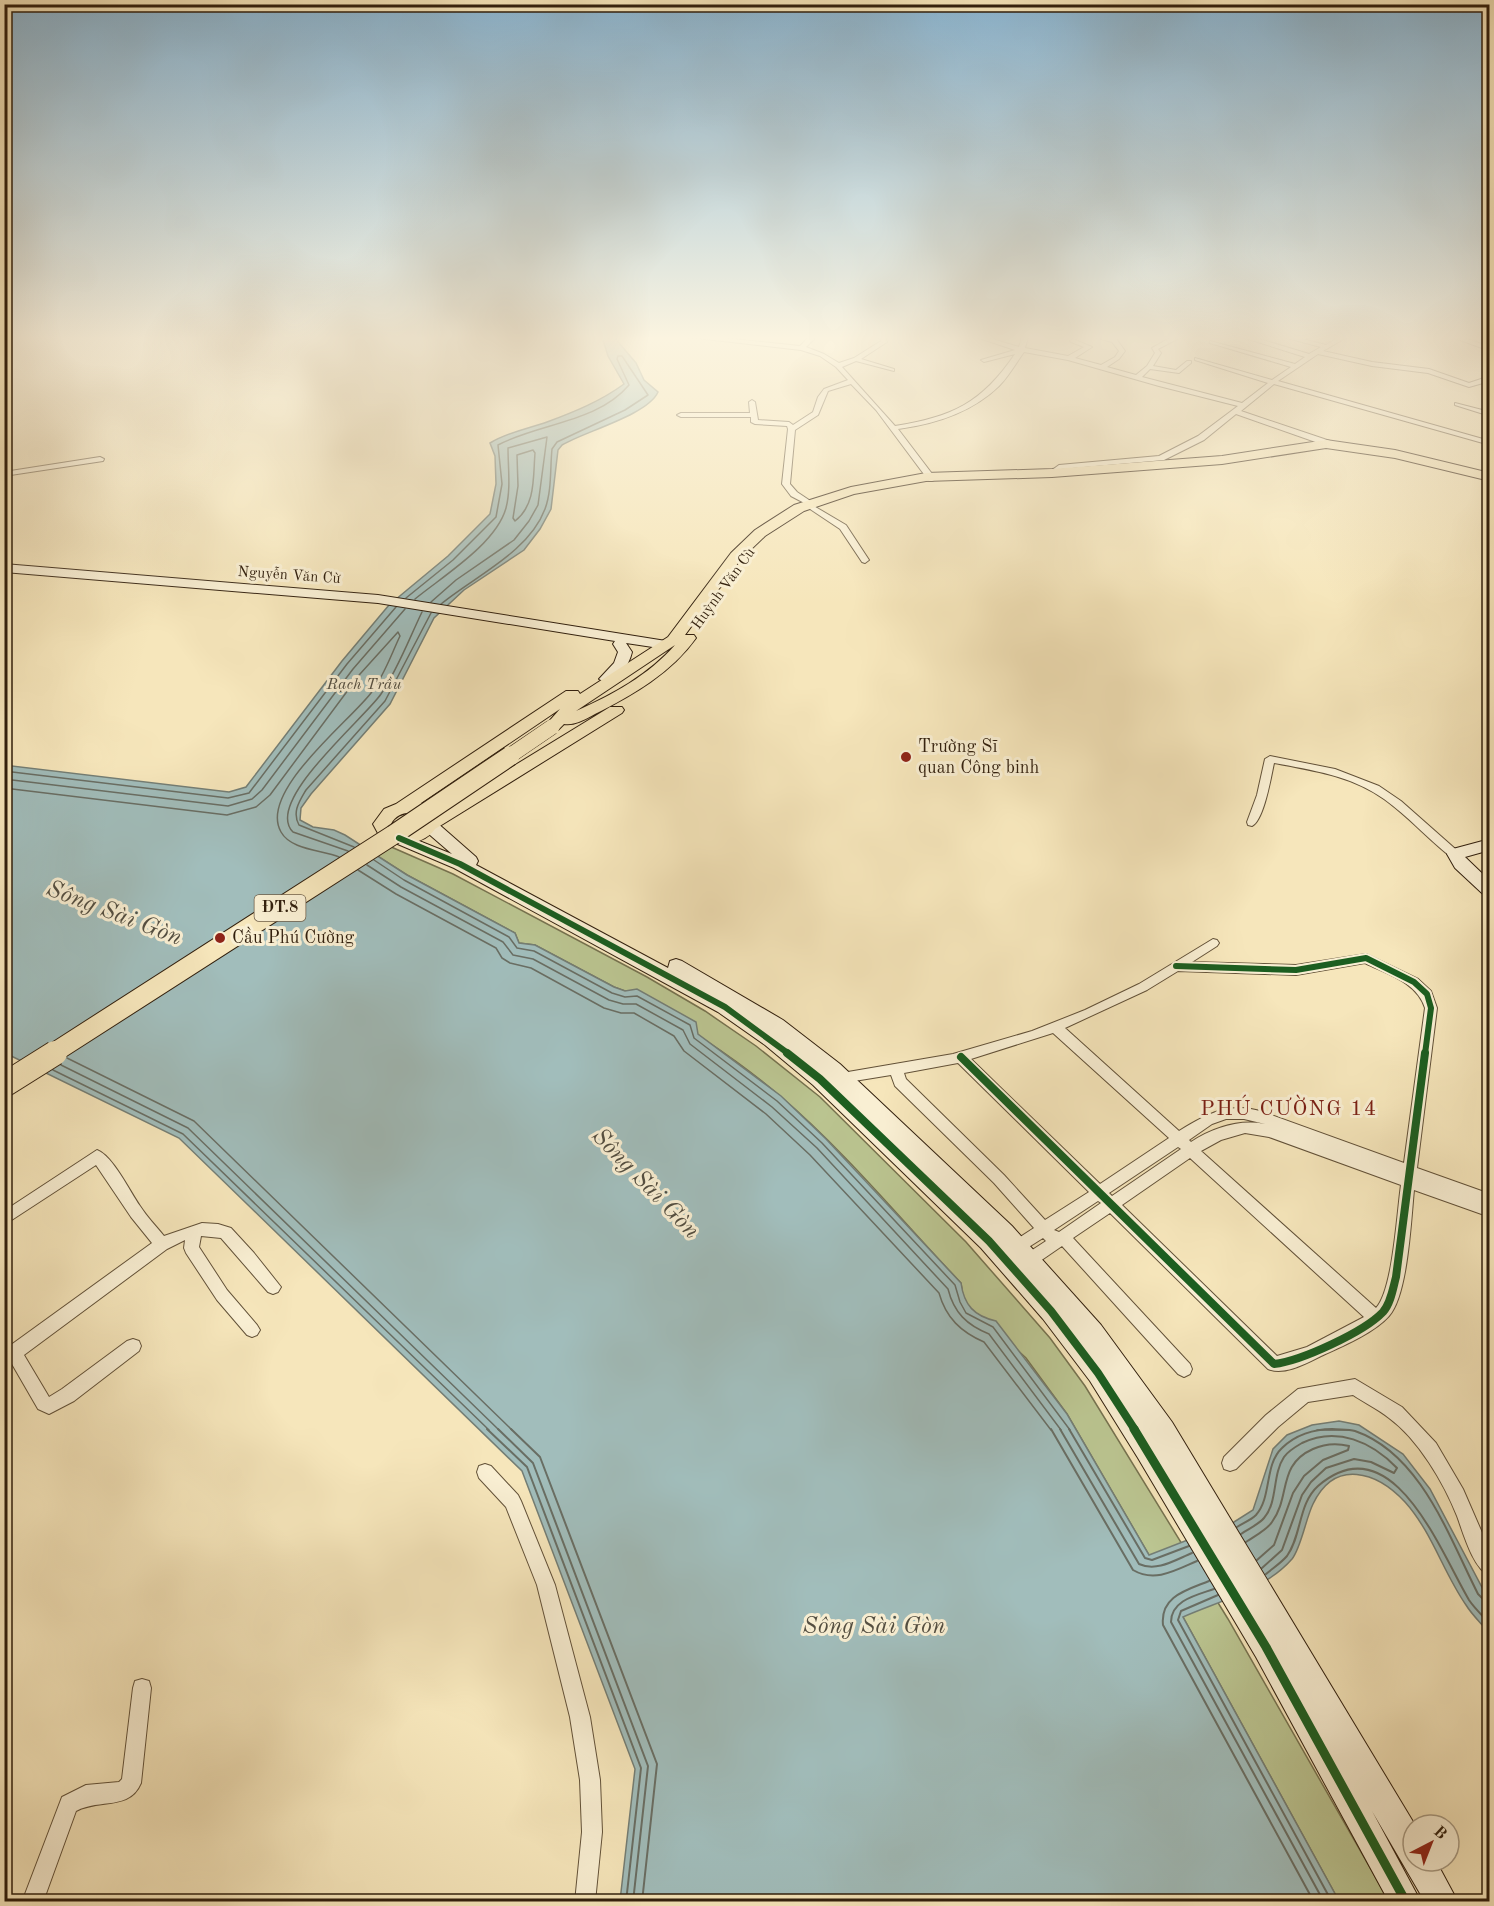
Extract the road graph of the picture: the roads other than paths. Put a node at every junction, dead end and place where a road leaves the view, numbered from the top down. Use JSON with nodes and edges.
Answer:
{"nodes":[{"id":1,"x":790,"y":426,"type":"edge"},
{"id":2,"x":797,"y":426,"type":"edge"},
{"id":3,"x":890,"y":426,"type":"edge"},
{"id":4,"x":911,"y":426,"type":"edge"},
{"id":5,"x":1216,"y":426,"type":"edge"},
{"id":6,"x":1278,"y":426,"type":"edge"},
{"id":7,"x":1430,"y":426,"type":"edge"},
{"id":8,"x":792,"y":429,"type":"junction"},
{"id":9,"x":893,"y":429,"type":"junction"},
{"id":10,"x":1490,"y":443,"type":"edge"},
{"id":11,"x":1336,"y":446,"type":"junction"},
{"id":12,"x":100,"y":459,"type":"dead end"},
{"id":13,"x":1163,"y":464,"type":"junction"},
{"id":14,"x":4,"y":474,"type":"edge"},
{"id":15,"x":931,"y":478,"type":"junction"},
{"id":16,"x":1490,"y":479,"type":"edge"},
{"id":17,"x":811,"y":506,"type":"junction"},
{"id":18,"x":865,"y":560,"type":"dead end"},
{"id":19,"x":4,"y":568,"type":"edge"},
{"id":20,"x":569,"y":631,"type":"junction"},
{"id":21,"x":620,"y":644,"type":"junction"},
{"id":22,"x":668,"y":655,"type":"junction"},
{"id":23,"x":614,"y":676,"type":"junction"},
{"id":24,"x":552,"y":727,"type":"junction"},
{"id":25,"x":434,"y":786,"type":"junction"},
{"id":26,"x":402,"y":807,"type":"junction"},
{"id":27,"x":441,"y":816,"type":"junction"},
{"id":28,"x":1252,"y":822,"type":"dead end"},
{"id":29,"x":399,"y":838,"type":"junction"},
{"id":30,"x":1490,"y":844,"type":"edge"},
{"id":31,"x":1455,"y":854,"type":"junction"},
{"id":32,"x":1488,"y":891,"type":"edge"},
{"id":33,"x":1212,"y":943,"type":"dead end"},
{"id":34,"x":1176,"y":966,"type":"junction"},
{"id":35,"x":690,"y":980,"type":"junction"},
{"id":36,"x":1055,"y":1027,"type":"junction"},
{"id":37,"x":961,"y":1057,"type":"junction"},
{"id":38,"x":896,"y":1069,"type":"junction"},
{"id":39,"x":842,"y":1078,"type":"junction"},
{"id":40,"x":4,"y":1085,"type":"edge"},
{"id":41,"x":1180,"y":1138,"type":"junction"},
{"id":42,"x":1192,"y":1149,"type":"junction"},
{"id":43,"x":1410,"y":1176,"type":"junction"},
{"id":44,"x":1099,"y":1192,"type":"junction"},
{"id":45,"x":1490,"y":1200,"type":"edge"},
{"id":46,"x":1111,"y":1204,"type":"junction"},
{"id":47,"x":1490,"y":1211,"type":"edge"},
{"id":48,"x":4,"y":1219,"type":"edge"},
{"id":49,"x":1044,"y":1229,"type":"junction"},
{"id":50,"x":194,"y":1232,"type":"junction"},
{"id":51,"x":1063,"y":1237,"type":"junction"},
{"id":52,"x":162,"y":1244,"type":"junction"},
{"id":53,"x":1016,"y":1259,"type":"junction"},
{"id":54,"x":273,"y":1287,"type":"dead end"},
{"id":55,"x":1375,"y":1317,"type":"junction"},
{"id":56,"x":252,"y":1330,"type":"dead end"},
{"id":57,"x":133,"y":1346,"type":"dead end"},
{"id":58,"x":9,"y":1356,"type":"edge"},
{"id":59,"x":1184,"y":1369,"type":"dead end"},
{"id":60,"x":1230,"y":1463,"type":"dead end"},
{"id":61,"x":485,"y":1473,"type":"dead end"},
{"id":62,"x":1490,"y":1567,"type":"edge"},
{"id":63,"x":142,"y":1688,"type":"dead end"},
{"id":64,"x":1401,"y":1831,"type":"edge"},
{"id":65,"x":1426,"y":1873,"type":"edge"},
{"id":66,"x":1443,"y":1900,"type":"edge"},
{"id":67,"x":32,"y":1902,"type":"edge"},
{"id":68,"x":585,"y":1902,"type":"edge"},
{"id":69,"x":1406,"y":1902,"type":"edge"}],
"edges":[{"from":1,"to":8,"type":"street"},
{"from":2,"to":8,"type":"street"},
{"from":3,"to":9,"type":"street"},
{"from":4,"to":9,"type":"street"},
{"from":5,"to":13,"type":"street"},
{"from":6,"to":11,"type":"street"},
{"from":7,"to":10,"type":"street"},
{"from":8,"to":17,"type":"street"},
{"from":9,"to":15,"type":"street"},
{"from":11,"to":13,"type":"main road","name":"Huỳnh Văn Cù","number":"ĐT.8"},
{"from":11,"to":16,"type":"main road","name":"Huỳnh Văn Cù","number":"ĐT.8"},
{"from":12,"to":14,"type":"street"},
{"from":13,"to":15,"type":"main road","name":"Huỳnh Văn Cù","number":"ĐT.8"},
{"from":15,"to":17,"type":"main road","name":"Huỳnh Văn Cù","number":"ĐT.8"},
{"from":17,"to":18,"type":"street"},
{"from":17,"to":22,"type":"main road","name":"Huỳnh Văn Cù","number":"ĐT.8"},
{"from":19,"to":20,"type":"street","name":"Nguyễn Văn Cừ"},
{"from":20,"to":21,"type":"street","name":"Nguyễn Văn Cừ"},
{"from":20,"to":22,"type":"street","name":"Nguyễn Văn Cừ"},
{"from":21,"to":22,"type":"street","name":"Nguyễn Văn Cừ"},
{"from":21,"to":23,"type":"street"},
{"from":22,"to":23,"type":"main road","name":"Huỳnh Văn Cù","number":"ĐT.8"},
{"from":22,"to":24,"type":"main road","name":"Huỳnh Văn Cù","number":"ĐT.8"},
{"from":22,"to":27,"type":"main road"},
{"from":23,"to":24,"type":"main road","name":"Huỳnh Văn Cù","number":"ĐT.8"},
{"from":23,"to":25,"type":"main road"},
{"from":24,"to":40,"type":"main road","number":"ĐT.8","bridge":true},
{"from":25,"to":26,"type":"main road"},
{"from":25,"to":27,"type":"main road"},
{"from":26,"to":27,"type":"main road"},
{"from":26,"to":29,"type":"main road"},
{"from":27,"to":29,"type":"main road"},
{"from":27,"to":35,"type":"street"},
{"from":28,"to":31,"type":"street"},
{"from":29,"to":35,"type":"street"},
{"from":30,"to":31,"type":"street"},
{"from":31,"to":32,"type":"street"},
{"from":33,"to":34,"type":"street"},
{"from":34,"to":36,"type":"street"},
{"from":34,"to":43,"type":"street"},
{"from":35,"to":39,"type":"street"},
{"from":35,"to":53,"type":"street"},
{"from":36,"to":37,"type":"street"},
{"from":36,"to":41,"type":"street"},
{"from":37,"to":38,"type":"street"},
{"from":37,"to":44,"type":"street"},
{"from":38,"to":39,"type":"street"},
{"from":38,"to":49,"type":"street"},
{"from":39,"to":53,"type":"street"},
{"from":41,"to":42,"type":"street"},
{"from":41,"to":43,"type":"street"},
{"from":41,"to":44,"type":"street"},
{"from":42,"to":43,"type":"street"},
{"from":42,"to":46,"type":"street"},
{"from":42,"to":55,"type":"street"},
{"from":43,"to":45,"type":"street"},
{"from":43,"to":47,"type":"street"},
{"from":43,"to":55,"type":"street"},
{"from":44,"to":46,"type":"street"},
{"from":44,"to":49,"type":"street"},
{"from":46,"to":51,"type":"street"},
{"from":46,"to":55,"type":"street"},
{"from":48,"to":52,"type":"street"},
{"from":49,"to":51,"type":"street"},
{"from":49,"to":53,"type":"street"},
{"from":50,"to":52,"type":"street"},
{"from":50,"to":54,"type":"street"},
{"from":50,"to":56,"type":"street"},
{"from":51,"to":53,"type":"street"},
{"from":51,"to":59,"type":"street"},
{"from":52,"to":58,"type":"street"},
{"from":53,"to":64,"type":"street"},
{"from":53,"to":69,"type":"street"},
{"from":57,"to":58,"type":"street"},
{"from":60,"to":62,"type":"street"},
{"from":61,"to":68,"type":"street"},
{"from":63,"to":67,"type":"street"},
{"from":65,"to":66,"type":"street"}]}
